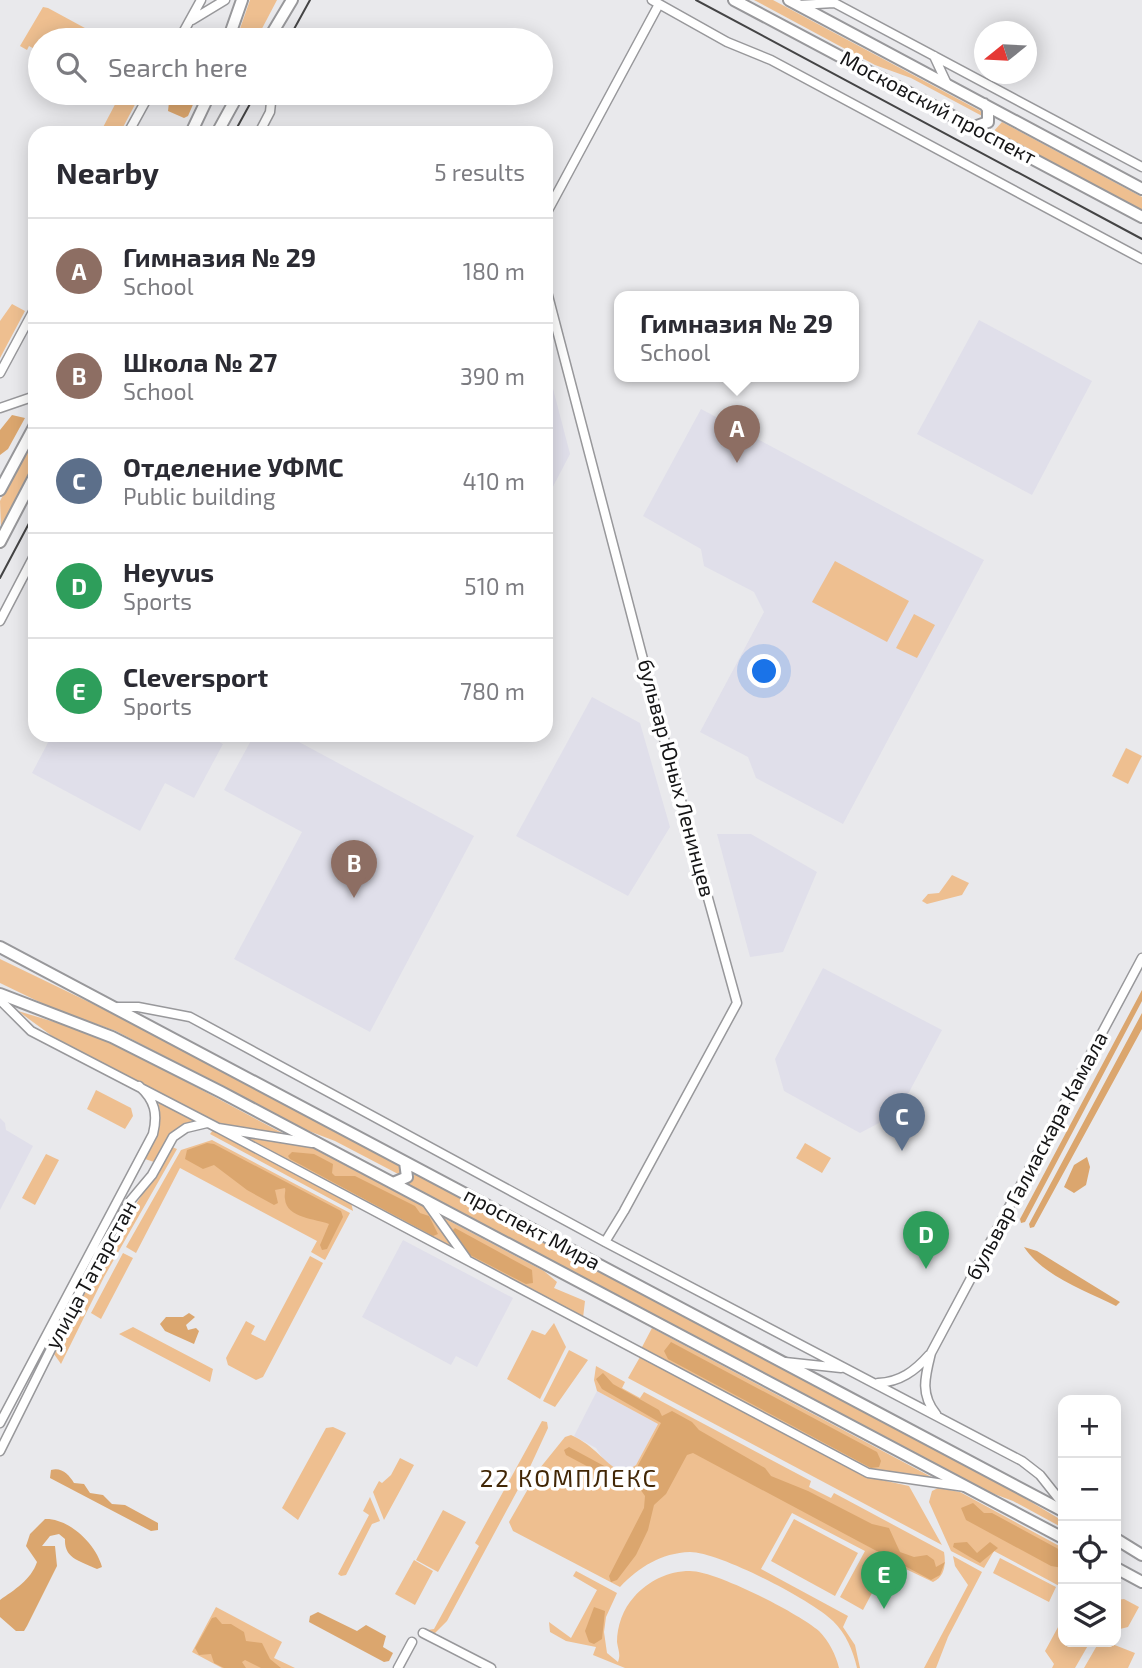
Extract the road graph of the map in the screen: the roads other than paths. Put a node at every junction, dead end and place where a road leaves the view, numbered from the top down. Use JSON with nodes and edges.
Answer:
{"nodes":[{"id":1,"x":201,"y":0,"type":"edge"},
{"id":2,"x":242,"y":0,"type":"edge"},
{"id":3,"x":292,"y":0,"type":"edge"},
{"id":4,"x":734,"y":0,"type":"edge"},
{"id":5,"x":218,"y":1,"type":"edge"},
{"id":6,"x":831,"y":1,"type":"edge"},
{"id":7,"x":655,"y":3,"type":"edge"},
{"id":8,"x":794,"y":3,"type":"edge"},
{"id":9,"x":188,"y":23,"type":"junction"},
{"id":10,"x":185,"y":28,"type":"edge"},
{"id":11,"x":232,"y":28,"type":"edge"},
{"id":12,"x":278,"y":28,"type":"edge"},
{"id":13,"x":934,"y":56,"type":"junction"},
{"id":14,"x":947,"y":84,"type":"junction"},
{"id":15,"x":984,"y":104,"type":"junction"},
{"id":16,"x":143,"y":105,"type":"edge"},
{"id":17,"x":204,"y":105,"type":"edge"},
{"id":18,"x":232,"y":105,"type":"edge"},
{"id":19,"x":271,"y":105,"type":"edge"},
{"id":20,"x":132,"y":126,"type":"edge"},
{"id":21,"x":194,"y":126,"type":"edge"},
{"id":22,"x":221,"y":126,"type":"edge"},
{"id":23,"x":262,"y":126,"type":"edge"},
{"id":24,"x":974,"y":127,"type":"junction"},
{"id":25,"x":1142,"y":167,"type":"edge"},
{"id":26,"x":1142,"y":189,"type":"edge"},
{"id":27,"x":553,"y":200,"type":"edge"},
{"id":28,"x":1142,"y":217,"type":"edge"},
{"id":29,"x":1142,"y":259,"type":"edge"},
{"id":30,"x":553,"y":315,"type":"edge"},
{"id":31,"x":28,"y":321,"type":"edge"},
{"id":32,"x":0,"y":373,"type":"edge"},
{"id":33,"x":28,"y":398,"type":"edge"},
{"id":34,"x":0,"y":408,"type":"edge"},
{"id":35,"x":28,"y":438,"type":"edge"},
{"id":36,"x":28,"y":488,"type":"edge"},
{"id":37,"x":0,"y":490,"type":"edge"},
{"id":38,"x":0,"y":542,"type":"edge"},
{"id":39,"x":28,"y":567,"type":"edge"},
{"id":40,"x":0,"y":621,"type":"edge"},
{"id":41,"x":0,"y":947,"type":"edge"},
{"id":42,"x":0,"y":954,"type":"edge"},
{"id":43,"x":1142,"y":958,"type":"edge"},
{"id":44,"x":51,"y":974,"type":"junction"},
{"id":45,"x":0,"y":997,"type":"edge"},
{"id":46,"x":118,"y":1007,"type":"junction"},
{"id":47,"x":139,"y":1086,"type":"junction"},
{"id":48,"x":207,"y":1123,"type":"junction"},
{"id":49,"x":218,"y":1128,"type":"junction"},
{"id":50,"x":319,"y":1144,"type":"junction"},
{"id":51,"x":405,"y":1162,"type":"junction"},
{"id":52,"x":137,"y":1165,"type":"junction"},
{"id":53,"x":152,"y":1175,"type":"junction"},
{"id":54,"x":393,"y":1183,"type":"junction"},
{"id":55,"x":425,"y":1200,"type":"junction"},
{"id":56,"x":605,"y":1242,"type":"junction"},
{"id":57,"x":468,"y":1262,"type":"junction"},
{"id":58,"x":931,"y":1353,"type":"junction"},
{"id":59,"x":780,"y":1361,"type":"junction"},
{"id":60,"x":848,"y":1369,"type":"junction"},
{"id":61,"x":876,"y":1383,"type":"junction"},
{"id":62,"x":938,"y":1416,"type":"junction"},
{"id":63,"x":0,"y":1423,"type":"edge"},
{"id":64,"x":0,"y":1451,"type":"edge"},
{"id":65,"x":965,"y":1487,"type":"junction"},
{"id":66,"x":1058,"y":1498,"type":"edge"},
{"id":67,"x":1058,"y":1508,"type":"edge"},
{"id":68,"x":1058,"y":1534,"type":"edge"},
{"id":69,"x":1121,"y":1542,"type":"edge"},
{"id":70,"x":1142,"y":1555,"type":"edge"},
{"id":71,"x":1121,"y":1570,"type":"edge"},
{"id":72,"x":1142,"y":1581,"type":"edge"},
{"id":73,"x":423,"y":1633,"type":"dead end"},
{"id":74,"x":412,"y":1642,"type":"dead end"},
{"id":75,"x":398,"y":1668,"type":"edge"},
{"id":76,"x":491,"y":1668,"type":"edge"}],
"edges":[{"from":1,"to":9,"type":"street"},
{"from":2,"to":11,"type":"main road"},
{"from":3,"to":12,"type":"main road"},
{"from":4,"to":24,"type":"main road","name":"Московский проспект"},
{"from":5,"to":9,"type":"street"},
{"from":6,"to":8,"type":"street"},
{"from":6,"to":13,"type":"street"},
{"from":7,"to":27,"type":"street"},
{"from":7,"to":29,"type":"street"},
{"from":8,"to":14,"type":"main road","name":"Московский проспект"},
{"from":9,"to":10,"type":"street"},
{"from":13,"to":14,"type":"street"},
{"from":13,"to":25,"type":"street"},
{"from":14,"to":15,"type":"main road","name":"Московский проспект"},
{"from":15,"to":24,"type":"main road"},
{"from":15,"to":26,"type":"main road","name":"Московский проспект"},
{"from":16,"to":20,"type":"street"},
{"from":17,"to":21,"type":"main road"},
{"from":18,"to":22,"type":"main road"},
{"from":19,"to":23,"type":"street"},
{"from":24,"to":28,"type":"main road","name":"Московский проспект"},
{"from":30,"to":56,"type":"street","name":"бульвар Юных Ленинцев"},
{"from":31,"to":32,"type":"street"},
{"from":33,"to":34,"type":"street"},
{"from":35,"to":37,"type":"main road"},
{"from":36,"to":38,"type":"main road"},
{"from":39,"to":40,"type":"street"},
{"from":41,"to":44,"type":"main road","name":"проспект Мира"},
{"from":42,"to":44,"type":"main road"},
{"from":43,"to":58,"type":"street","name":"бульвар Галиаскара Камала"},
{"from":44,"to":46,"type":"main road","name":"проспект Мира"},
{"from":45,"to":47,"type":"street"},
{"from":45,"to":50,"type":"main road","name":"проспект Мира"},
{"from":46,"to":51,"type":"main road","name":"проспект Мира"},
{"from":46,"to":56,"type":"street"},
{"from":47,"to":48,"type":"street"},
{"from":47,"to":52,"type":"street","name":"улица Татарстан"},
{"from":48,"to":49,"type":"street"},
{"from":48,"to":53,"type":"street","name":"улица Татарстан"},
{"from":49,"to":50,"type":"street"},
{"from":49,"to":57,"type":"street"},
{"from":50,"to":54,"type":"main road","name":"проспект Мира"},
{"from":51,"to":54,"type":"main road"},
{"from":51,"to":59,"type":"main road","name":"проспект Мира"},
{"from":52,"to":53,"type":"street"},
{"from":52,"to":63,"type":"street","name":"улица Татарстан"},
{"from":53,"to":64,"type":"street","name":"улица Татарстан"},
{"from":54,"to":55,"type":"main road","name":"проспект Мира"},
{"from":55,"to":57,"type":"street"},
{"from":55,"to":65,"type":"main road","name":"проспект Мира"},
{"from":56,"to":60,"type":"street"},
{"from":57,"to":65,"type":"street"},
{"from":58,"to":61,"type":"street"},
{"from":58,"to":62,"type":"street"},
{"from":59,"to":60,"type":"street"},
{"from":59,"to":67,"type":"main road","name":"проспект Мира"},
{"from":60,"to":61,"type":"street"},
{"from":61,"to":62,"type":"street"},
{"from":62,"to":66,"type":"street"},
{"from":65,"to":68,"type":"main road","name":"проспект Мира"},
{"from":69,"to":70,"type":"main road"},
{"from":71,"to":72,"type":"main road"},
{"from":73,"to":76,"type":"street"},
{"from":74,"to":75,"type":"street"}]}
